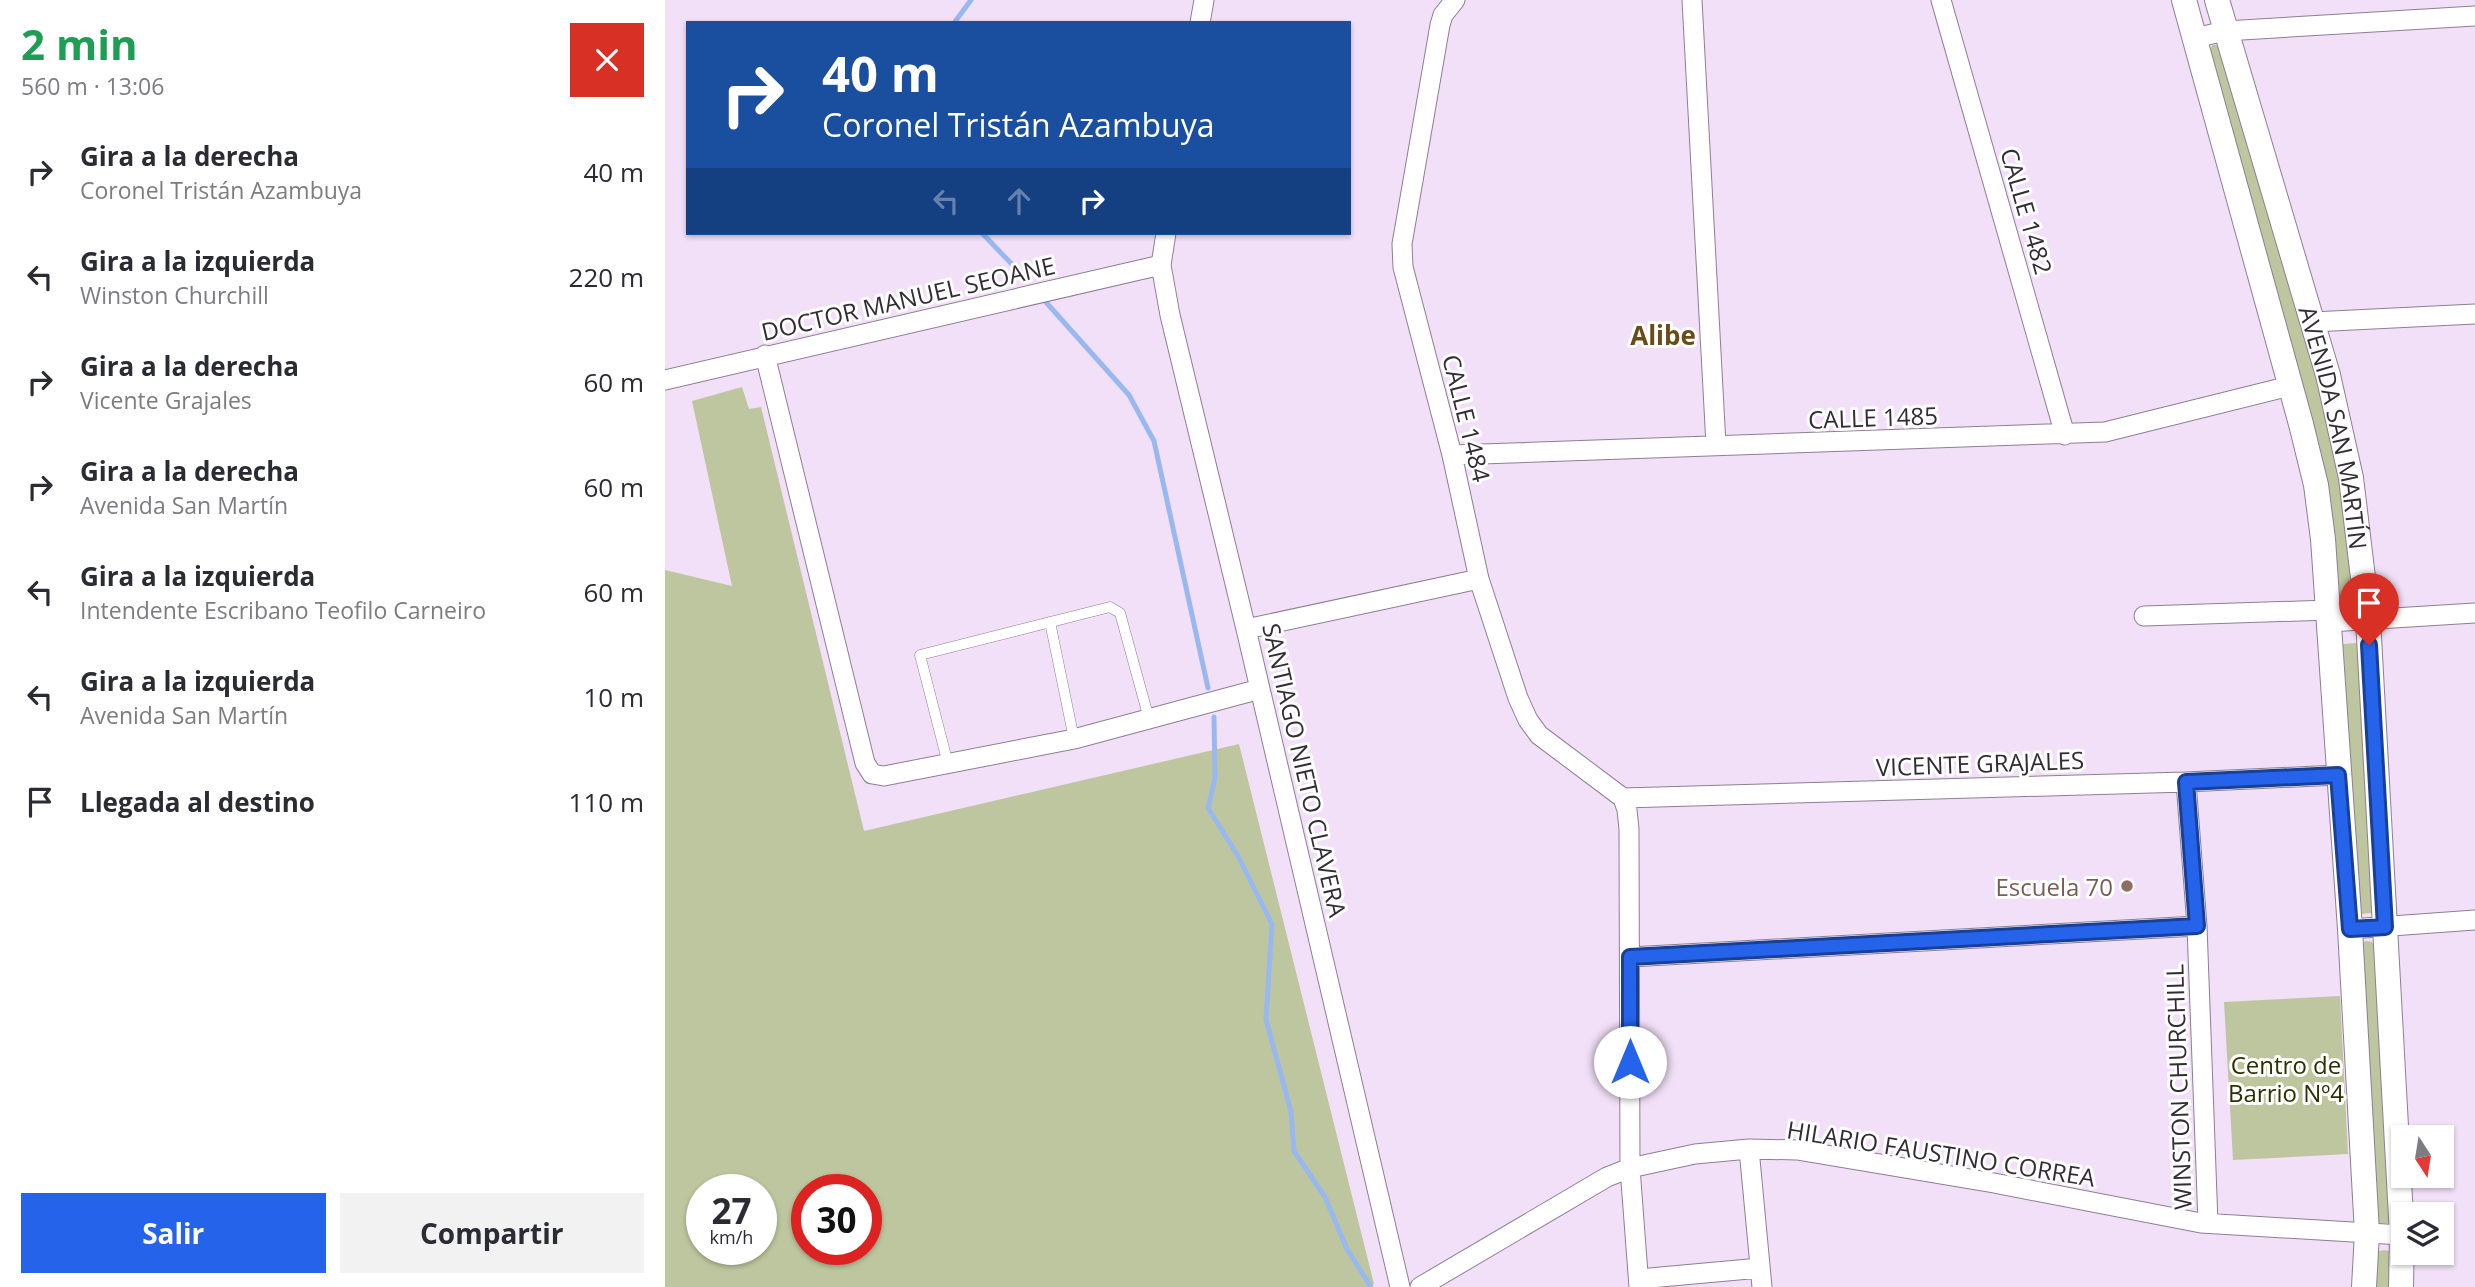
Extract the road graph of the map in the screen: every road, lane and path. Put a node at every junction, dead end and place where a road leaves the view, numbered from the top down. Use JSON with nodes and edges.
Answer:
{"nodes":[{"id":1,"x":1204,"y":0,"type":"edge"},
{"id":2,"x":1692,"y":0,"type":"edge"},
{"id":3,"x":1941,"y":0,"type":"edge"},
{"id":4,"x":2183,"y":0,"type":"edge"},
{"id":5,"x":2217,"y":0,"type":"edge"},
{"id":6,"x":1453,"y":2,"type":"edge"},
{"id":7,"x":2475,"y":16,"type":"edge"},
{"id":8,"x":1200,"y":21,"type":"edge"},
{"id":9,"x":2225,"y":31,"type":"junction"},
{"id":10,"x":2195,"y":38,"type":"junction"},
{"id":11,"x":1166,"y":235,"type":"edge"},
{"id":12,"x":1161,"y":265,"type":"junction"},
{"id":13,"x":2475,"y":314,"type":"edge"},
{"id":14,"x":2312,"y":322,"type":"junction"},
{"id":15,"x":765,"y":355,"type":"junction"},
{"id":16,"x":665,"y":380,"type":"edge"},
{"id":17,"x":2290,"y":386,"type":"junction"},
{"id":18,"x":2065,"y":435,"type":"junction"},
{"id":19,"x":1716,"y":445,"type":"junction"},
{"id":20,"x":1452,"y":455,"type":"junction"},
{"id":21,"x":1479,"y":579,"type":"junction"},
{"id":22,"x":2475,"y":613,"type":"edge"},
{"id":23,"x":2144,"y":616,"type":"dead end"},
{"id":24,"x":2329,"y":616,"type":"junction"},
{"id":25,"x":2368,"y":619,"type":"junction"},
{"id":26,"x":1050,"y":622,"type":"junction"},
{"id":27,"x":1247,"y":629,"type":"junction"},
{"id":28,"x":1260,"y":689,"type":"junction"},
{"id":29,"x":1149,"y":719,"type":"junction"},
{"id":30,"x":1073,"y":740,"type":"junction"},
{"id":31,"x":948,"y":764,"type":"junction"},
{"id":32,"x":2338,"y":775,"type":"junction"},
{"id":33,"x":2186,"y":782,"type":"junction"},
{"id":34,"x":1623,"y":798,"type":"junction"},
{"id":35,"x":2475,"y":920,"type":"edge"},
{"id":36,"x":2197,"y":926,"type":"junction"},
{"id":37,"x":2385,"y":927,"type":"junction"},
{"id":38,"x":2350,"y":929,"type":"junction"},
{"id":39,"x":1630,"y":957,"type":"junction"},
{"id":40,"x":1749,"y":1149,"type":"junction"},
{"id":41,"x":1630,"y":1168,"type":"junction"},
{"id":42,"x":2400,"y":1202,"type":"edge"},
{"id":43,"x":2207,"y":1223,"type":"junction"},
{"id":44,"x":2367,"y":1233,"type":"junction"},
{"id":45,"x":2391,"y":1235,"type":"edge"},
{"id":46,"x":2401,"y":1265,"type":"edge"},
{"id":47,"x":1761,"y":1277,"type":"edge"},
{"id":48,"x":1639,"y":1283,"type":"edge"},
{"id":49,"x":1401,"y":1287,"type":"edge"},
{"id":50,"x":1420,"y":1287,"type":"edge"},
{"id":51,"x":2364,"y":1287,"type":"edge"},
{"id":52,"x":2401,"y":1287,"type":"edge"}],
"edges":[{"from":1,"to":8,"type":"street"},
{"from":2,"to":19,"type":"street"},
{"from":3,"to":18,"type":"street","name":"CALLE 1482"},
{"from":4,"to":10,"type":"street","name":"AVENIDA SAN MARTÍN"},
{"from":5,"to":9,"type":"street","name":"AVENIDA SAN MARTÍN"},
{"from":6,"to":20,"type":"street","name":"CALLE 1484"},
{"from":7,"to":9,"type":"street"},
{"from":9,"to":10,"type":"street"},
{"from":9,"to":14,"type":"street","name":"AVENIDA SAN MARTÍN"},
{"from":10,"to":17,"type":"street","name":"AVENIDA SAN MARTÍN"},
{"from":11,"to":12,"type":"street","name":"SANTIAGO NIETO CLAVERA"},
{"from":12,"to":15,"type":"street","name":"DOCTOR MANUEL SEOANE"},
{"from":12,"to":27,"type":"street","name":"SANTIAGO NIETO CLAVERA"},
{"from":13,"to":14,"type":"street"},
{"from":14,"to":25,"type":"street","name":"AVENIDA SAN MARTÍN"},
{"from":15,"to":16,"type":"street","name":"DOCTOR MANUEL SEOANE"},
{"from":15,"to":31,"type":"street"},
{"from":17,"to":18,"type":"street","name":"CALLE 1485"},
{"from":17,"to":24,"type":"street","name":"AVENIDA SAN MARTÍN"},
{"from":18,"to":19,"type":"street","name":"CALLE 1485"},
{"from":19,"to":20,"type":"street","name":"CALLE 1485"},
{"from":20,"to":21,"type":"street","name":"CALLE 1484"},
{"from":21,"to":27,"type":"street"},
{"from":21,"to":34,"type":"street","name":"CALLE 1484"},
{"from":22,"to":25,"type":"street"},
{"from":23,"to":24,"type":"street"},
{"from":24,"to":25,"type":"street"},
{"from":24,"to":32,"type":"street","name":"AVENIDA SAN MARTÍN"},
{"from":25,"to":37,"type":"street","name":"AVENIDA SAN MARTÍN"},
{"from":26,"to":29,"type":"lane"},
{"from":26,"to":30,"type":"lane"},
{"from":26,"to":31,"type":"lane"},
{"from":27,"to":28,"type":"street","name":"SANTIAGO NIETO CLAVERA"},
{"from":28,"to":29,"type":"street"},
{"from":28,"to":49,"type":"street","name":"SANTIAGO NIETO CLAVERA"},
{"from":29,"to":30,"type":"street"},
{"from":30,"to":31,"type":"street"},
{"from":32,"to":33,"type":"street","name":"VICENTE GRAJALES"},
{"from":32,"to":38,"type":"street","name":"AVENIDA SAN MARTÍN"},
{"from":33,"to":34,"type":"street","name":"VICENTE GRAJALES"},
{"from":33,"to":36,"type":"street","name":"WINSTON CHURCHILL"},
{"from":34,"to":39,"type":"street"},
{"from":35,"to":37,"type":"street"},
{"from":36,"to":39,"type":"street"},
{"from":36,"to":43,"type":"street","name":"WINSTON CHURCHILL"},
{"from":37,"to":38,"type":"street"},
{"from":37,"to":42,"type":"street","name":"AVENIDA SAN MARTÍN"},
{"from":38,"to":44,"type":"street","name":"AVENIDA SAN MARTÍN"},
{"from":39,"to":41,"type":"street"},
{"from":40,"to":41,"type":"street","name":"HILARIO FAUSTINO CORREA"},
{"from":40,"to":43,"type":"street","name":"HILARIO FAUSTINO CORREA"},
{"from":40,"to":47,"type":"street"},
{"from":41,"to":48,"type":"street"},
{"from":41,"to":50,"type":"street","name":"HILARIO FAUSTINO CORREA"},
{"from":43,"to":44,"type":"street","name":"HILARIO FAUSTINO CORREA"},
{"from":44,"to":45,"type":"street","name":"HILARIO FAUSTINO CORREA"},
{"from":44,"to":51,"type":"street","name":"AVENIDA SAN MARTÍN"},
{"from":46,"to":52,"type":"street","name":"AVENIDA SAN MARTÍN"},
{"from":47,"to":48,"type":"street"}]}
